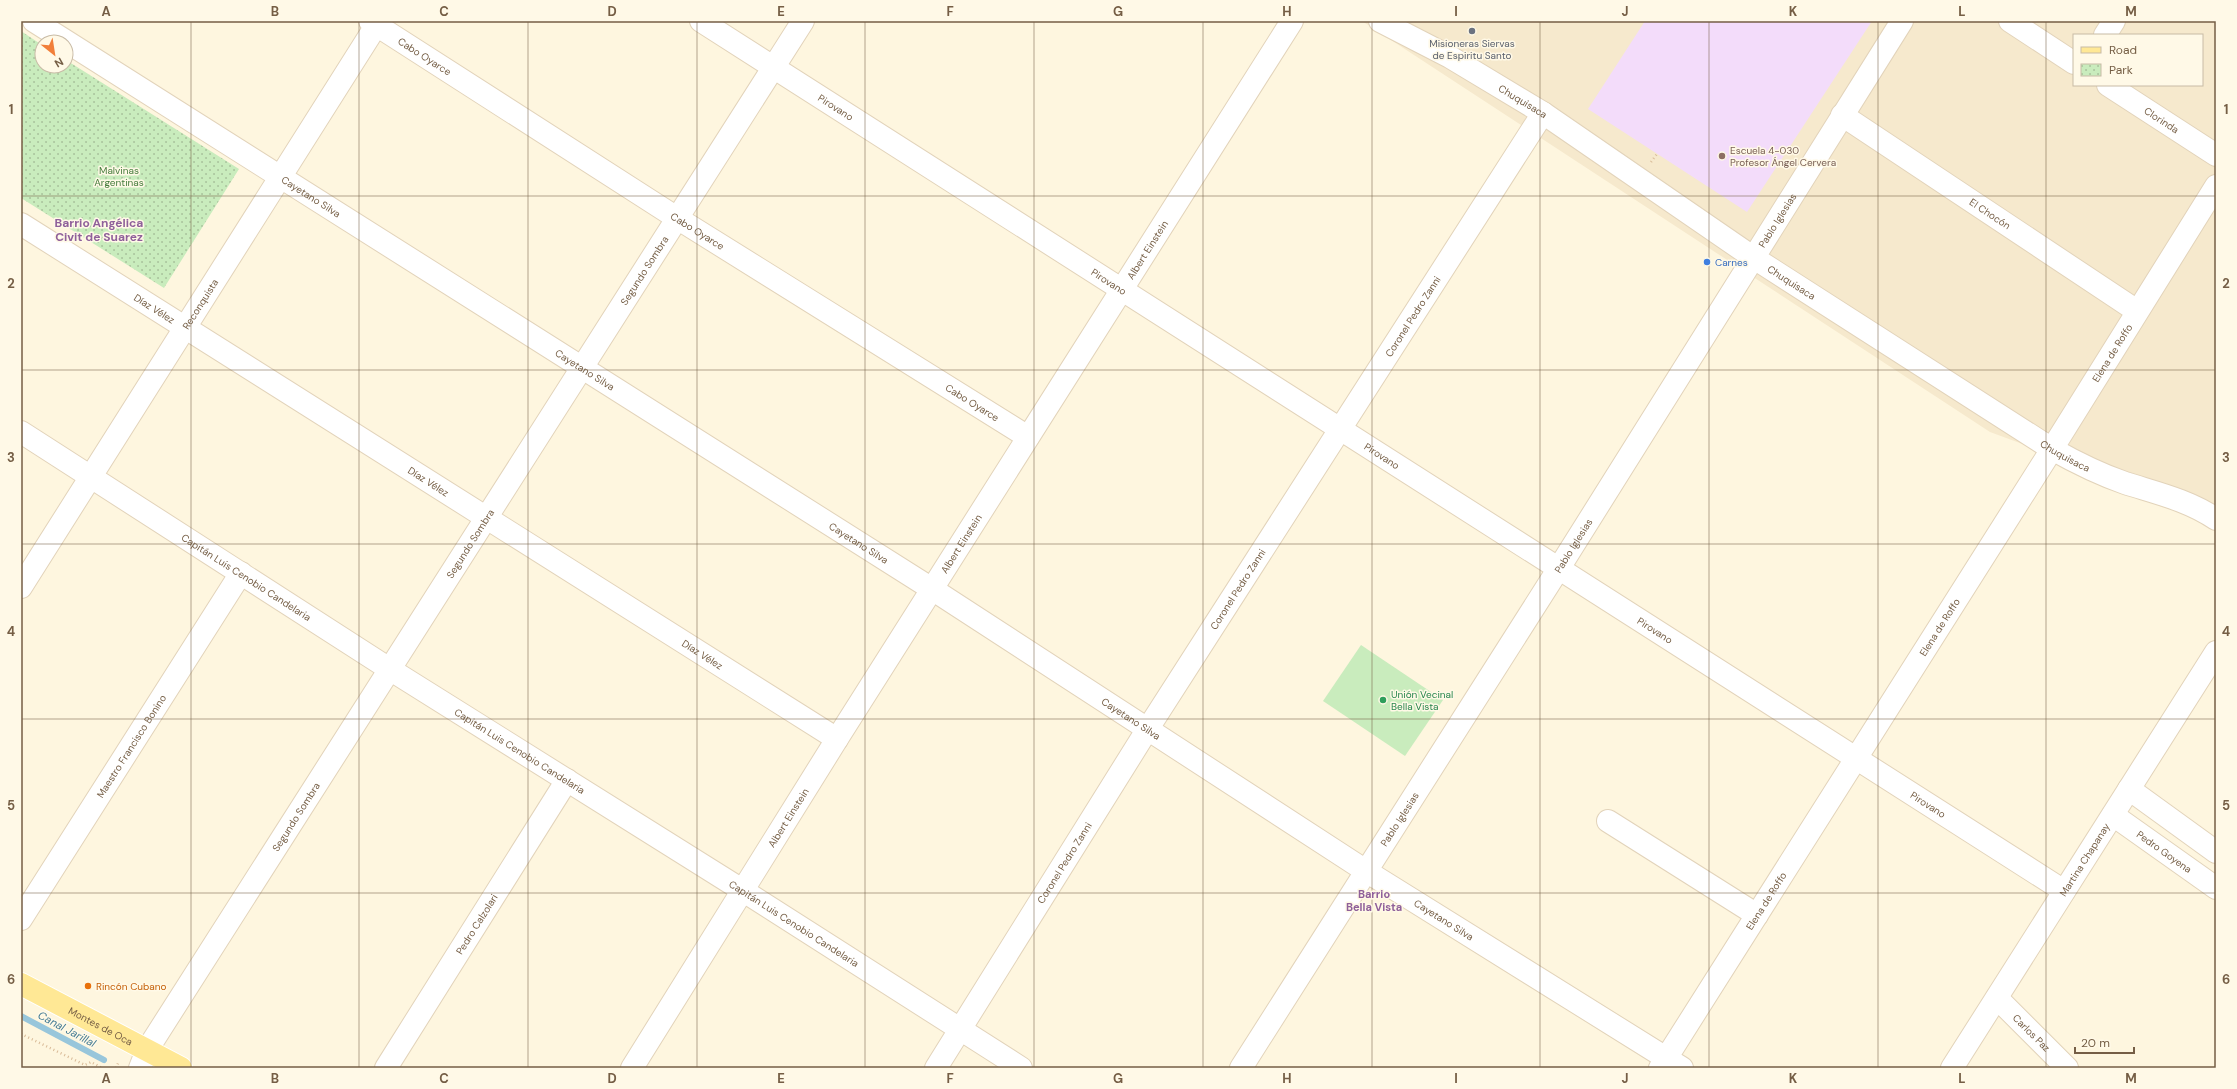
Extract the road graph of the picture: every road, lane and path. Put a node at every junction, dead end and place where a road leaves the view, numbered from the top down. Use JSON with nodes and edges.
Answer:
{"nodes":[{"id":1,"x":34,"y":21,"type":"edge"},
{"id":2,"x":701,"y":21,"type":"edge"},
{"id":3,"x":803,"y":21,"type":"edge"},
{"id":4,"x":1292,"y":21,"type":"edge"},
{"id":5,"x":1380,"y":21,"type":"edge"},
{"id":6,"x":1902,"y":21,"type":"edge"},
{"id":7,"x":2010,"y":21,"type":"edge"},
{"id":8,"x":2114,"y":21,"type":"edge"},
{"id":9,"x":375,"y":22,"type":"edge"},
{"id":10,"x":2106,"y":34,"type":"edge"},
{"id":11,"x":2073,"y":62,"type":"edge"},
{"id":12,"x":773,"y":67,"type":"junction"},
{"id":13,"x":2110,"y":86,"type":"edge"},
{"id":14,"x":1543,"y":113,"type":"junction"},
{"id":15,"x":1842,"y":115,"type":"junction"},
{"id":16,"x":2216,"y":155,"type":"edge"},
{"id":17,"x":281,"y":177,"type":"junction"},
{"id":18,"x":2216,"y":186,"type":"edge"},
{"id":19,"x":677,"y":218,"type":"junction"},
{"id":20,"x":21,"y":224,"type":"edge"},
{"id":21,"x":1754,"y":258,"type":"junction"},
{"id":22,"x":1122,"y":290,"type":"junction"},
{"id":23,"x":2138,"y":311,"type":"junction"},
{"id":24,"x":186,"y":327,"type":"junction"},
{"id":25,"x":582,"y":367,"type":"junction"},
{"id":26,"x":1342,"y":428,"type":"junction"},
{"id":27,"x":21,"y":432,"type":"edge"},
{"id":28,"x":1028,"y":437,"type":"junction"},
{"id":29,"x":2052,"y":449,"type":"junction"},
{"id":30,"x":90,"y":476,"type":"junction"},
{"id":31,"x":487,"y":517,"type":"junction"},
{"id":32,"x":2216,"y":519,"type":"edge"},
{"id":33,"x":1559,"y":568,"type":"junction"},
{"id":34,"x":241,"y":573,"type":"junction"},
{"id":35,"x":21,"y":587,"type":"edge"},
{"id":36,"x":932,"y":590,"type":"junction"},
{"id":37,"x":2216,"y":652,"type":"edge"},
{"id":38,"x":391,"y":670,"type":"junction"},
{"id":39,"x":1148,"y":730,"type":"junction"},
{"id":40,"x":837,"y":739,"type":"junction"},
{"id":41,"x":1857,"y":758,"type":"junction"},
{"id":42,"x":567,"y":780,"type":"junction"},
{"id":43,"x":2129,"y":789,"type":"junction"},
{"id":44,"x":2113,"y":815,"type":"junction"},
{"id":45,"x":1608,"y":821,"type":"dead end"},
{"id":46,"x":2216,"y":852,"type":"edge"},
{"id":47,"x":1366,"y":871,"type":"junction"},
{"id":48,"x":2216,"y":888,"type":"edge"},
{"id":49,"x":742,"y":890,"type":"junction"},
{"id":50,"x":2064,"y":890,"type":"junction"},
{"id":51,"x":1757,"y":915,"type":"junction"},
{"id":52,"x":21,"y":919,"type":"edge"},
{"id":53,"x":21,"y":984,"type":"edge"},
{"id":54,"x":1997,"y":998,"type":"junction"},
{"id":55,"x":960,"y":1030,"type":"junction"},
{"id":56,"x":21,"y":1034,"type":"edge"},
{"id":57,"x":120,"y":1058,"type":"dead end"},
{"id":58,"x":143,"y":1059,"type":"edge"},
{"id":59,"x":1669,"y":1065,"type":"edge"},
{"id":60,"x":102,"y":1068,"type":"edge"},
{"id":61,"x":116,"y":1068,"type":"edge"},
{"id":62,"x":181,"y":1068,"type":"edge"},
{"id":63,"x":386,"y":1068,"type":"edge"},
{"id":64,"x":632,"y":1068,"type":"edge"},
{"id":65,"x":936,"y":1068,"type":"edge"},
{"id":66,"x":1021,"y":1068,"type":"edge"},
{"id":67,"x":1241,"y":1068,"type":"edge"},
{"id":68,"x":1952,"y":1068,"type":"edge"},
{"id":69,"x":2067,"y":1068,"type":"edge"}],
"edges":[{"from":1,"to":17,"type":"street","name":"Cayetano Silva"},
{"from":2,"to":12,"type":"street","name":"Pirovano"},
{"from":3,"to":12,"type":"street","name":"Segundo Sombra"},
{"from":4,"to":22,"type":"street","name":"Albert Einstein"},
{"from":5,"to":14,"type":"street","name":"Chuquisaca"},
{"from":6,"to":15,"type":"street","name":"Pablo Iglesias"},
{"from":7,"to":11,"type":"street"},
{"from":8,"to":10,"type":"street"},
{"from":9,"to":17,"type":"street","name":"Reconquista"},
{"from":9,"to":19,"type":"street","name":"Cabo Oyarce"},
{"from":12,"to":19,"type":"street","name":"Segundo Sombra"},
{"from":12,"to":22,"type":"street","name":"Pirovano"},
{"from":13,"to":16,"type":"street","name":"Clorinda"},
{"from":14,"to":21,"type":"street","name":"Chuquisaca"},
{"from":14,"to":26,"type":"street","name":"Coronel Pedro Zanni"},
{"from":15,"to":21,"type":"street","name":"Pablo Iglesias"},
{"from":15,"to":23,"type":"street","name":"El Chocón"},
{"from":17,"to":24,"type":"street","name":"Reconquista"},
{"from":17,"to":25,"type":"street","name":"Cayetano Silva"},
{"from":18,"to":23,"type":"street","name":"Elena de Roffo"},
{"from":19,"to":25,"type":"street","name":"Segundo Sombra"},
{"from":19,"to":28,"type":"street","name":"Cabo Oyarce"},
{"from":20,"to":24,"type":"street","name":"Díaz Vélez"},
{"from":21,"to":29,"type":"street","name":"Chuquisaca"},
{"from":21,"to":33,"type":"street","name":"Pablo Iglesias"},
{"from":22,"to":26,"type":"street","name":"Pirovano"},
{"from":22,"to":28,"type":"street","name":"Albert Einstein"},
{"from":23,"to":29,"type":"street","name":"Elena de Roffo"},
{"from":24,"to":30,"type":"street","name":"Reconquista"},
{"from":24,"to":31,"type":"street","name":"Díaz Vélez"},
{"from":25,"to":31,"type":"street","name":"Segundo Sombra"},
{"from":25,"to":36,"type":"street","name":"Cayetano Silva"},
{"from":26,"to":33,"type":"street","name":"Pirovano"},
{"from":26,"to":39,"type":"street","name":"Coronel Pedro Zanni"},
{"from":27,"to":30,"type":"street","name":"Capitán Luis Cenobio Candelaria"},
{"from":28,"to":36,"type":"street","name":"Albert Einstein"},
{"from":29,"to":32,"type":"street","name":"Chuquisaca"},
{"from":29,"to":41,"type":"street","name":"Elena de Roffo"},
{"from":30,"to":34,"type":"street","name":"Capitán Luis Cenobio Candelaria"},
{"from":30,"to":35,"type":"street","name":"Reconquista"},
{"from":31,"to":38,"type":"street","name":"Segundo Sombra"},
{"from":31,"to":40,"type":"street","name":"Díaz Vélez"},
{"from":33,"to":41,"type":"street","name":"Pirovano"},
{"from":33,"to":47,"type":"street","name":"Pablo Iglesias"},
{"from":34,"to":38,"type":"street","name":"Capitán Luis Cenobio Candelaria"},
{"from":34,"to":52,"type":"street","name":"Maestro Francisco Bonino"},
{"from":36,"to":39,"type":"street","name":"Cayetano Silva"},
{"from":36,"to":40,"type":"street","name":"Albert Einstein"},
{"from":37,"to":43,"type":"street","name":"Martina Chapanay"},
{"from":38,"to":42,"type":"street","name":"Capitán Luis Cenobio Candelaria"},
{"from":38,"to":58,"type":"street","name":"Segundo Sombra"},
{"from":39,"to":47,"type":"street","name":"Cayetano Silva"},
{"from":39,"to":55,"type":"street","name":"Coronel Pedro Zanni"},
{"from":40,"to":49,"type":"street","name":"Albert Einstein"},
{"from":41,"to":50,"type":"street","name":"Pirovano"},
{"from":41,"to":51,"type":"street","name":"Elena de Roffo"},
{"from":42,"to":49,"type":"street","name":"Capitán Luis Cenobio Candelaria"},
{"from":42,"to":63,"type":"street","name":"Pedro Calzolari"},
{"from":43,"to":44,"type":"street","name":"Martina Chapanay"},
{"from":43,"to":46,"type":"street"},
{"from":44,"to":48,"type":"street","name":"Pedro Goyena"},
{"from":44,"to":50,"type":"street","name":"Martina Chapanay"},
{"from":45,"to":51,"type":"street"},
{"from":47,"to":59,"type":"street","name":"Cayetano Silva"},
{"from":47,"to":67,"type":"street","name":"Pablo Iglesias"},
{"from":49,"to":55,"type":"street","name":"Capitán Luis Cenobio Candelaria"},
{"from":49,"to":64,"type":"street","name":"Albert Einstein"},
{"from":50,"to":54,"type":"street","name":"Martina Chapanay"},
{"from":51,"to":59,"type":"street","name":"Elena de Roffo"},
{"from":53,"to":58,"type":"main road","name":"Montes de Oca"},
{"from":54,"to":68,"type":"street","name":"Martina Chapanay"},
{"from":54,"to":69,"type":"street","name":"Carlos Paz"},
{"from":55,"to":65,"type":"street","name":"Coronel Pedro Zanni"},
{"from":55,"to":66,"type":"street","name":"Capitán Luis Cenobio Candelaria"},
{"from":56,"to":60,"type":"path"},
{"from":57,"to":61,"type":"path"},
{"from":58,"to":62,"type":"main road","name":"Montes de Oca"}]}
